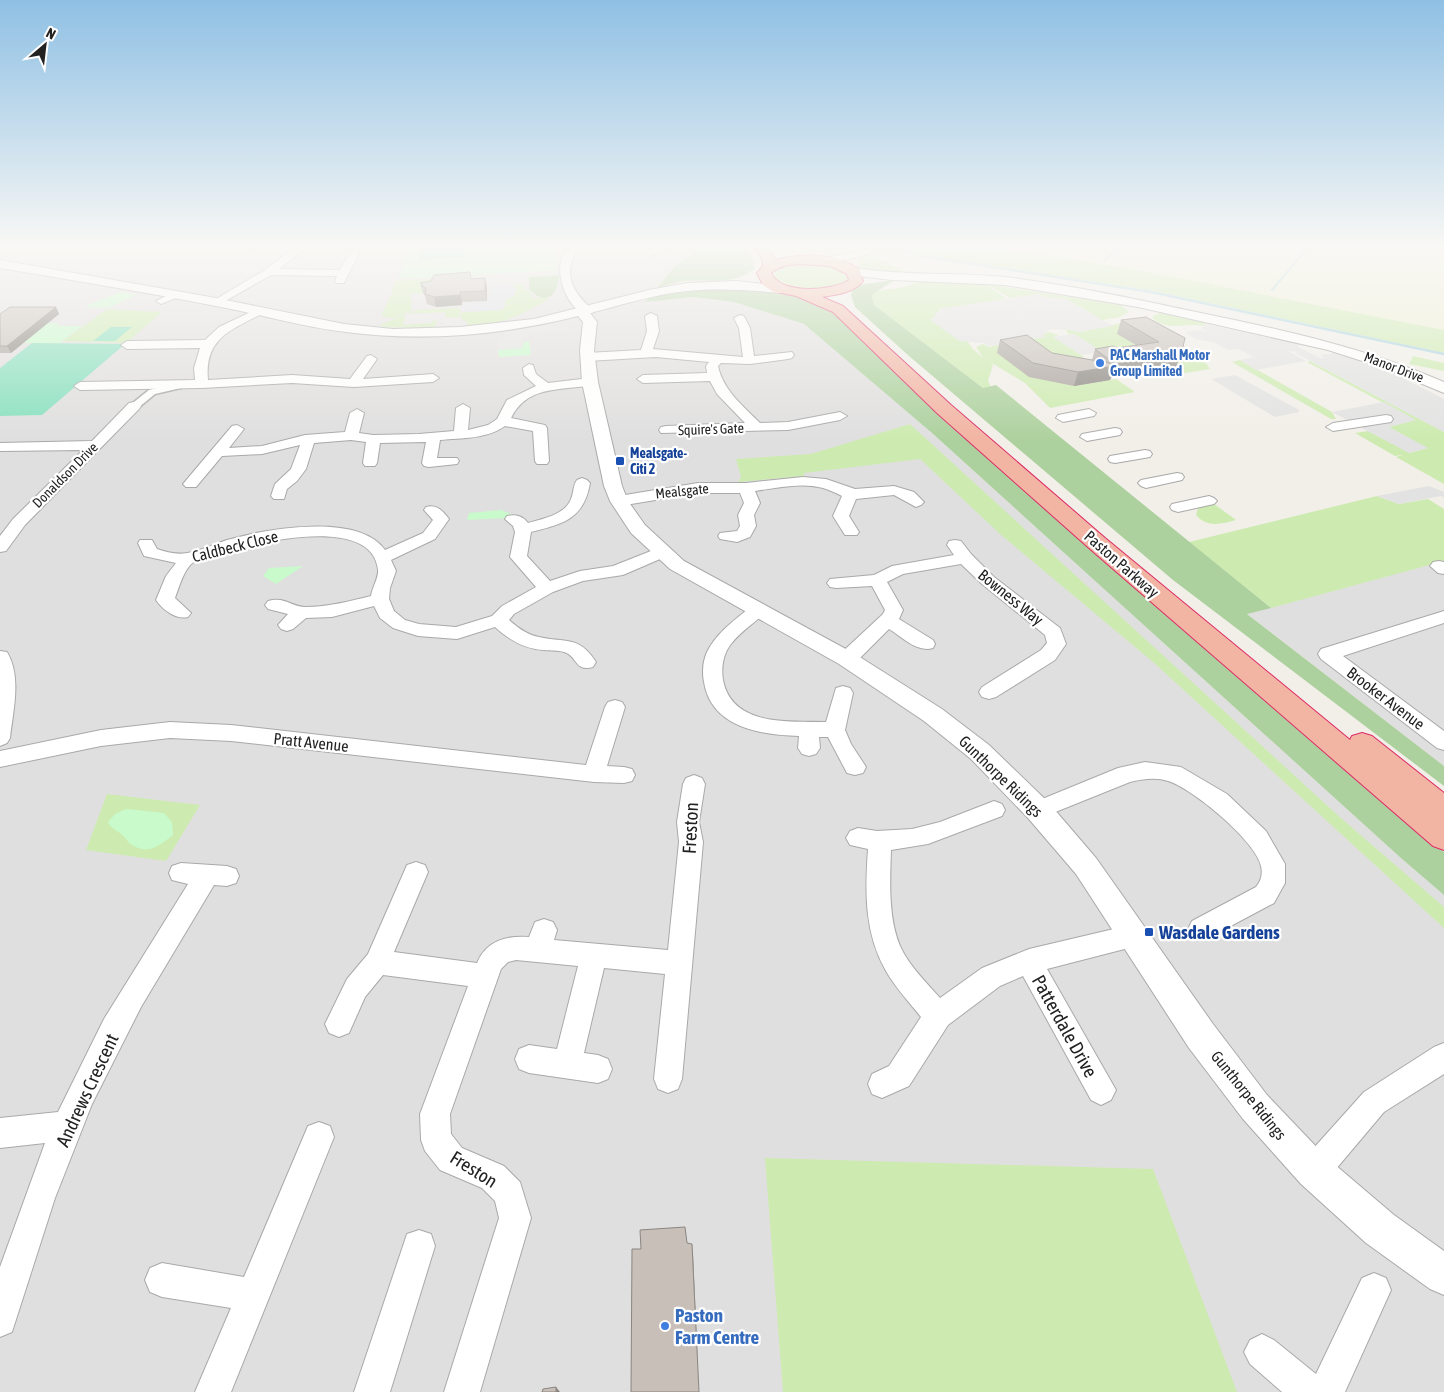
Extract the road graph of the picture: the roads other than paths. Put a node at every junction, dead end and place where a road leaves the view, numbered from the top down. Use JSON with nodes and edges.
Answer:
{"nodes":[{"id":1,"x":260,"y":311,"type":"joint"},
{"id":2,"x":589,"y":311,"type":"edge"},
{"id":3,"x":840,"y":311,"type":"edge"},
{"id":4,"x":854,"y":311,"type":"edge"},
{"id":5,"x":1177,"y":311,"type":"edge"},
{"id":6,"x":585,"y":312,"type":"junction"},
{"id":7,"x":651,"y":316,"type":"dead end"},
{"id":8,"x":740,"y":318,"type":"dead end"},
{"id":9,"x":207,"y":344,"type":"junction"},
{"id":10,"x":127,"y":346,"type":"dead end"},
{"id":11,"x":646,"y":353,"type":"junction"},
{"id":12,"x":788,"y":355,"type":"dead end"},
{"id":13,"x":372,"y":359,"type":"dead end"},
{"id":14,"x":718,"y":360,"type":"junction"},
{"id":15,"x":750,"y":360,"type":"junction"},
{"id":16,"x":529,"y":368,"type":"dead end"},
{"id":17,"x":589,"y":369,"type":"junction"},
{"id":18,"x":714,"y":377,"type":"junction"},
{"id":19,"x":435,"y":378,"type":"dead end"},
{"id":20,"x":644,"y":380,"type":"dead end"},
{"id":21,"x":354,"y":383,"type":"junction"},
{"id":22,"x":202,"y":384,"type":"junction"},
{"id":23,"x":183,"y":385,"type":"junction"},
{"id":24,"x":80,"y":386,"type":"dead end"},
{"id":25,"x":545,"y":387,"type":"junction"},
{"id":26,"x":1444,"y":388,"type":"edge"},
{"id":27,"x":134,"y":406,"type":"joint"},
{"id":28,"x":463,"y":408,"type":"dead end"},
{"id":29,"x":1352,"y":410,"type":"dead end"},
{"id":30,"x":357,"y":413,"type":"dead end"},
{"id":31,"x":1090,"y":413,"type":"dead end"},
{"id":32,"x":840,"y":416,"type":"dead end"},
{"id":33,"x":1063,"y":418,"type":"dead end"},
{"id":34,"x":503,"y":421,"type":"junction"},
{"id":35,"x":1368,"y":421,"type":"junction"},
{"id":36,"x":1386,"y":425,"type":"dead end"},
{"id":37,"x":756,"y":427,"type":"junction"},
{"id":38,"x":1332,"y":427,"type":"dead end"},
{"id":39,"x":237,"y":429,"type":"dead end"},
{"id":40,"x":666,"y":430,"type":"dead end"},
{"id":41,"x":1115,"y":432,"type":"dead end"},
{"id":42,"x":460,"y":435,"type":"junction"},
{"id":43,"x":351,"y":436,"type":"junction"},
{"id":44,"x":434,"y":437,"type":"junction"},
{"id":45,"x":1087,"y":437,"type":"dead end"},
{"id":46,"x":305,"y":439,"type":"junction"},
{"id":47,"x":373,"y":439,"type":"junction"},
{"id":48,"x":94,"y":445,"type":"junction"},
{"id":49,"x":0,"y":446,"type":"edge"},
{"id":50,"x":217,"y":452,"type":"junction"},
{"id":51,"x":1144,"y":454,"type":"dead end"},
{"id":52,"x":1115,"y":458,"type":"dead end"},
{"id":53,"x":452,"y":461,"type":"dead end"},
{"id":54,"x":542,"y":461,"type":"dead end"},
{"id":55,"x":370,"y":463,"type":"dead end"},
{"id":56,"x":1177,"y":477,"type":"dead end"},
{"id":57,"x":1146,"y":482,"type":"dead end"},
{"id":58,"x":582,"y":483,"type":"dead end"},
{"id":59,"x":190,"y":484,"type":"dead end"},
{"id":60,"x":746,"y":488,"type":"junction"},
{"id":61,"x":851,"y":493,"type":"junction"},
{"id":62,"x":279,"y":496,"type":"dead end"},
{"id":63,"x":619,"y":501,"type":"junction"},
{"id":64,"x":1209,"y":501,"type":"dead end"},
{"id":65,"x":916,"y":502,"type":"dead end"},
{"id":66,"x":1178,"y":507,"type":"dead end"},
{"id":67,"x":432,"y":510,"type":"dead end"},
{"id":68,"x":19,"y":522,"type":"junction"},
{"id":69,"x":0,"y":523,"type":"edge"},
{"id":70,"x":850,"y":532,"type":"dead end"},
{"id":71,"x":726,"y":536,"type":"dead end"},
{"id":72,"x":146,"y":543,"type":"dead end"},
{"id":73,"x":0,"y":547,"type":"edge"},
{"id":74,"x":661,"y":552,"type":"junction"},
{"id":75,"x":382,"y":558,"type":"junction"},
{"id":76,"x":187,"y":559,"type":"junction"},
{"id":77,"x":876,"y":580,"type":"junction"},
{"id":78,"x":836,"y":583,"type":"dead end"},
{"id":79,"x":547,"y":588,"type":"junction"},
{"id":80,"x":380,"y":599,"type":"junction"},
{"id":81,"x":274,"y":605,"type":"dead end"},
{"id":82,"x":759,"y":609,"type":"junction"},
{"id":83,"x":182,"y":613,"type":"dead end"},
{"id":84,"x":301,"y":613,"type":"junction"},
{"id":85,"x":1444,"y":617,"type":"edge"},
{"id":86,"x":498,"y":620,"type":"junction"},
{"id":87,"x":888,"y":620,"type":"junction"},
{"id":88,"x":287,"y":625,"type":"dead end"},
{"id":89,"x":926,"y":644,"type":"dead end"},
{"id":90,"x":0,"y":658,"type":"edge"},
{"id":91,"x":847,"y":659,"type":"junction"},
{"id":92,"x":586,"y":662,"type":"dead end"},
{"id":93,"x":989,"y":692,"type":"dead end"},
{"id":94,"x":843,"y":693,"type":"dead end"},
{"id":95,"x":615,"y":707,"type":"dead end"},
{"id":96,"x":835,"y":730,"type":"junction"},
{"id":97,"x":0,"y":738,"type":"edge"},
{"id":98,"x":1444,"y":742,"type":"edge"},
{"id":99,"x":0,"y":759,"type":"edge"},
{"id":100,"x":855,"y":766,"type":"dead end"},
{"id":101,"x":594,"y":774,"type":"junction"},
{"id":102,"x":624,"y":775,"type":"dead end"},
{"id":103,"x":694,"y":784,"type":"dead end"},
{"id":104,"x":994,"y":810,"type":"dead end"},
{"id":105,"x":1038,"y":810,"type":"junction"},
{"id":106,"x":1444,"y":810,"type":"edge"},
{"id":107,"x":1444,"y":837,"type":"edge"},
{"id":108,"x":416,"y":872,"type":"dead end"},
{"id":109,"x":205,"y":874,"type":"dead end"},
{"id":110,"x":1201,"y":929,"type":"dead end"},
{"id":111,"x":1135,"y":936,"type":"junction"},
{"id":112,"x":594,"y":955,"type":"junction"},
{"id":113,"x":1028,"y":961,"type":"junction"},
{"id":114,"x":376,"y":962,"type":"junction"},
{"id":115,"x":679,"y":963,"type":"junction"},
{"id":116,"x":485,"y":976,"type":"junction"},
{"id":117,"x":938,"y":1016,"type":"junction"},
{"id":118,"x":339,"y":1024,"type":"dead end"},
{"id":119,"x":1444,"y":1057,"type":"edge"},
{"id":120,"x":528,"y":1059,"type":"dead end"},
{"id":121,"x":566,"y":1064,"type":"junction"},
{"id":122,"x":598,"y":1069,"type":"dead end"},
{"id":123,"x":668,"y":1080,"type":"dead end"},
{"id":124,"x":882,"y":1084,"type":"dead end"},
{"id":125,"x":1101,"y":1090,"type":"dead end"},
{"id":126,"x":67,"y":1126,"type":"junction"},
{"id":127,"x":0,"y":1133,"type":"edge"},
{"id":128,"x":320,"y":1137,"type":"dead end"},
{"id":129,"x":1314,"y":1171,"type":"junction"},
{"id":130,"x":419,"y":1246,"type":"dead end"},
{"id":131,"x":1444,"y":1275,"type":"edge"},
{"id":132,"x":162,"y":1280,"type":"dead end"},
{"id":133,"x":1374,"y":1290,"type":"dead end"},
{"id":134,"x":253,"y":1295,"type":"junction"},
{"id":135,"x":0,"y":1320,"type":"edge"},
{"id":136,"x":1262,"y":1352,"type":"dead end"},
{"id":137,"x":213,"y":1392,"type":"edge"},
{"id":138,"x":372,"y":1392,"type":"edge"},
{"id":139,"x":462,"y":1392,"type":"edge"},
{"id":140,"x":1309,"y":1392,"type":"edge"},
{"id":141,"x":1326,"y":1392,"type":"edge"}],
"edges":[{"from":1,"to":6,"type":"street"},
{"from":1,"to":9,"type":"street"},
{"from":2,"to":6,"type":"street"},
{"from":3,"to":107,"type":"highway","name":"Paston Parkway"},
{"from":4,"to":106,"type":"highway","name":"Paston Parkway"},
{"from":5,"to":26,"type":"street","name":"Manor Drive"},
{"from":6,"to":17,"type":"street","name":"Gunthorpe Ridings"},
{"from":7,"to":11,"type":"street"},
{"from":8,"to":15,"type":"street"},
{"from":9,"to":10,"type":"street"},
{"from":9,"to":22,"type":"street"},
{"from":11,"to":14,"type":"street"},
{"from":11,"to":17,"type":"street"},
{"from":12,"to":15,"type":"street"},
{"from":13,"to":21,"type":"street"},
{"from":14,"to":15,"type":"street"},
{"from":14,"to":18,"type":"street"},
{"from":16,"to":25,"type":"street"},
{"from":17,"to":25,"type":"street"},
{"from":17,"to":63,"type":"street","name":"Gunthorpe Ridings"},
{"from":18,"to":20,"type":"street"},
{"from":18,"to":37,"type":"street","name":"Squire's Gate"},
{"from":19,"to":21,"type":"street"},
{"from":21,"to":22,"type":"street"},
{"from":22,"to":23,"type":"street"},
{"from":23,"to":24,"type":"street"},
{"from":23,"to":27,"type":"street"},
{"from":25,"to":34,"type":"street"},
{"from":27,"to":48,"type":"street","name":"Donaldson Drive"},
{"from":28,"to":42,"type":"street"},
{"from":29,"to":35,"type":"street"},
{"from":30,"to":43,"type":"street"},
{"from":31,"to":33,"type":"street"},
{"from":32,"to":37,"type":"street","name":"Squire's Gate"},
{"from":34,"to":42,"type":"street"},
{"from":34,"to":54,"type":"street"},
{"from":35,"to":36,"type":"street"},
{"from":35,"to":38,"type":"street"},
{"from":37,"to":40,"type":"street","name":"Squire's Gate"},
{"from":39,"to":50,"type":"street"},
{"from":41,"to":45,"type":"street"},
{"from":42,"to":44,"type":"street"},
{"from":43,"to":46,"type":"street"},
{"from":43,"to":47,"type":"street"},
{"from":44,"to":47,"type":"street"},
{"from":44,"to":53,"type":"street"},
{"from":46,"to":50,"type":"street"},
{"from":46,"to":62,"type":"street"},
{"from":47,"to":55,"type":"street"},
{"from":48,"to":49,"type":"street"},
{"from":48,"to":68,"type":"street","name":"Donaldson Drive"},
{"from":50,"to":59,"type":"street"},
{"from":51,"to":52,"type":"street"},
{"from":56,"to":57,"type":"street"},
{"from":58,"to":79,"type":"street"},
{"from":60,"to":61,"type":"street","name":"Mealsgate"},
{"from":60,"to":63,"type":"street","name":"Mealsgate"},
{"from":60,"to":71,"type":"street"},
{"from":61,"to":65,"type":"street","name":"Mealsgate"},
{"from":61,"to":70,"type":"street"},
{"from":63,"to":74,"type":"street","name":"Gunthorpe Ridings"},
{"from":64,"to":66,"type":"street"},
{"from":67,"to":75,"type":"street"},
{"from":68,"to":69,"type":"street"},
{"from":68,"to":73,"type":"street","name":"Donaldson Drive"},
{"from":72,"to":76,"type":"street","name":"Caldbeck Close"},
{"from":74,"to":79,"type":"street"},
{"from":74,"to":82,"type":"street","name":"Gunthorpe Ridings"},
{"from":75,"to":76,"type":"street","name":"Caldbeck Close"},
{"from":75,"to":80,"type":"street"},
{"from":76,"to":83,"type":"street"},
{"from":77,"to":78,"type":"street","name":"Bowness Way"},
{"from":77,"to":87,"type":"street"},
{"from":77,"to":93,"type":"street","name":"Bowness Way"},
{"from":79,"to":86,"type":"street"},
{"from":80,"to":84,"type":"street"},
{"from":80,"to":86,"type":"street"},
{"from":81,"to":84,"type":"street"},
{"from":82,"to":91,"type":"street","name":"Gunthorpe Ridings"},
{"from":82,"to":96,"type":"street"},
{"from":84,"to":88,"type":"street"},
{"from":85,"to":98,"type":"street","name":"Brooker Avenue"},
{"from":86,"to":92,"type":"street"},
{"from":87,"to":89,"type":"street"},
{"from":87,"to":91,"type":"street"},
{"from":90,"to":97,"type":"street"},
{"from":91,"to":105,"type":"street","name":"Gunthorpe Ridings"},
{"from":94,"to":96,"type":"street"},
{"from":95,"to":101,"type":"street"},
{"from":96,"to":100,"type":"street"},
{"from":99,"to":101,"type":"street","name":"Pratt Avenue"},
{"from":101,"to":102,"type":"street","name":"Pratt Avenue"},
{"from":103,"to":115,"type":"street","name":"Freston"},
{"from":104,"to":117,"type":"street"},
{"from":105,"to":110,"type":"street"},
{"from":105,"to":111,"type":"street","name":"Gunthorpe Ridings"},
{"from":108,"to":114,"type":"street"},
{"from":109,"to":126,"type":"street","name":"Andrews Crescent"},
{"from":111,"to":113,"type":"street","name":"Patterdale Drive"},
{"from":111,"to":129,"type":"street","name":"Gunthorpe Ridings"},
{"from":112,"to":115,"type":"street","name":"Freston"},
{"from":112,"to":116,"type":"street","name":"Freston"},
{"from":112,"to":121,"type":"street"},
{"from":113,"to":117,"type":"street","name":"Patterdale Drive"},
{"from":113,"to":125,"type":"street","name":"Patterdale Drive"},
{"from":114,"to":116,"type":"street"},
{"from":114,"to":118,"type":"street"},
{"from":115,"to":123,"type":"street","name":"Freston"},
{"from":116,"to":139,"type":"street","name":"Freston"},
{"from":117,"to":124,"type":"street","name":"Patterdale Drive"},
{"from":119,"to":129,"type":"street"},
{"from":120,"to":121,"type":"street"},
{"from":121,"to":122,"type":"street"},
{"from":126,"to":127,"type":"street"},
{"from":126,"to":135,"type":"street","name":"Andrews Crescent"},
{"from":128,"to":134,"type":"street"},
{"from":129,"to":131,"type":"street","name":"Gunthorpe Ridings"},
{"from":130,"to":138,"type":"street"},
{"from":132,"to":134,"type":"street"},
{"from":133,"to":141,"type":"street"},
{"from":134,"to":137,"type":"street"},
{"from":136,"to":140,"type":"street"}]}
